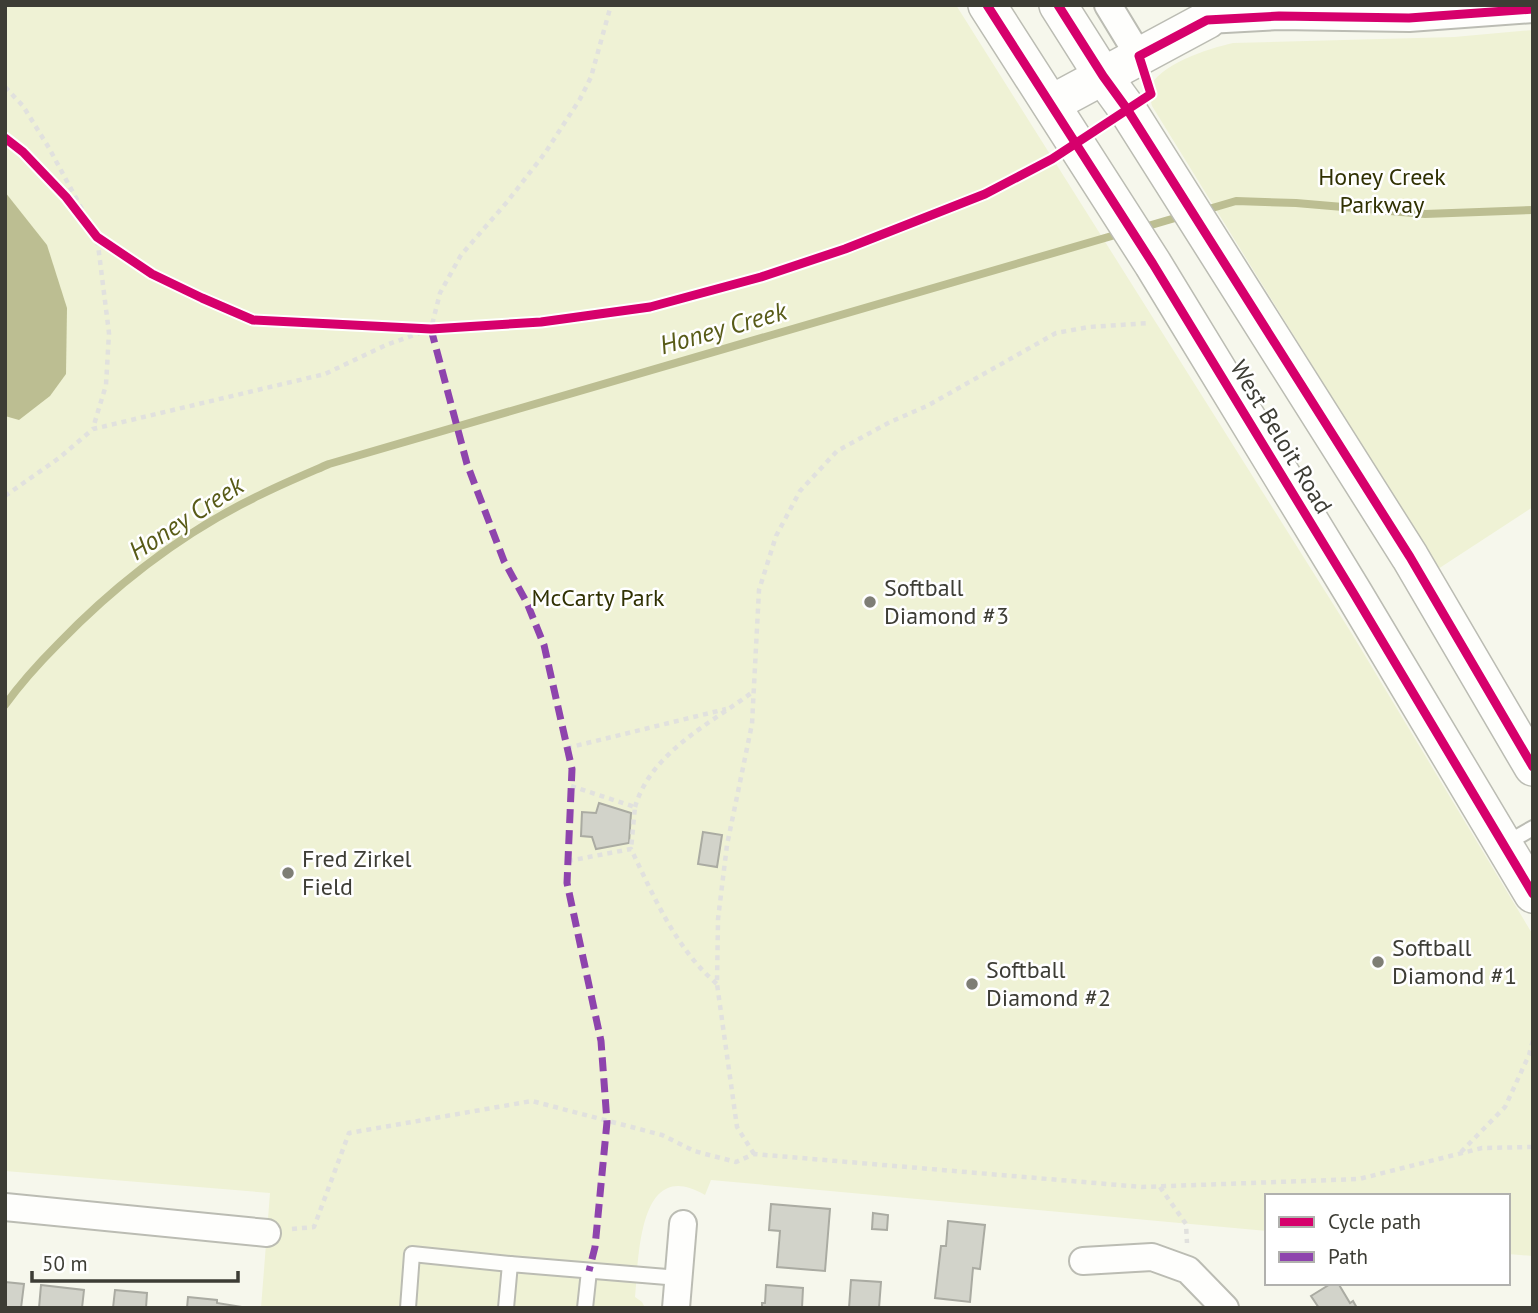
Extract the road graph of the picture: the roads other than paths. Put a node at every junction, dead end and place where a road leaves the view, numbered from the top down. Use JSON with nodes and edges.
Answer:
{"nodes":[{"id":1,"x":987,"y":5,"type":"edge"},
{"id":2,"x":1058,"y":5,"type":"edge"},
{"id":3,"x":1108,"y":5,"type":"edge"},
{"id":4,"x":1533,"y":9,"type":"edge"},
{"id":5,"x":1215,"y":12,"type":"edge"},
{"id":6,"x":1400,"y":12,"type":"edge"},
{"id":7,"x":1139,"y":56,"type":"junction"},
{"id":8,"x":1103,"y":76,"type":"junction"},
{"id":9,"x":1051,"y":104,"type":"junction"},
{"id":10,"x":1533,"y":767,"type":"edge"},
{"id":11,"x":1518,"y":836,"type":"edge"},
{"id":12,"x":1533,"y":894,"type":"edge"},
{"id":13,"x":5,"y":1208,"type":"edge"},
{"id":14,"x":683,"y":1224,"type":"dead end"},
{"id":15,"x":267,"y":1233,"type":"road end"},
{"id":16,"x":1083,"y":1261,"type":"dead end"},
{"id":17,"x":510,"y":1264,"type":"junction"},
{"id":18,"x":589,"y":1270,"type":"junction"},
{"id":19,"x":678,"y":1278,"type":"junction"},
{"id":20,"x":408,"y":1308,"type":"edge"},
{"id":21,"x":506,"y":1308,"type":"edge"},
{"id":22,"x":585,"y":1308,"type":"edge"},
{"id":23,"x":676,"y":1308,"type":"edge"},
{"id":24,"x":1225,"y":1308,"type":"edge"}],
"edges":[{"from":1,"to":9,"type":"main road","name":"West Beloit Road"},
{"from":2,"to":8,"type":"main road","name":"West Beloit Road"},
{"from":3,"to":7,"type":"street"},
{"from":4,"to":6,"type":"street"},
{"from":5,"to":6,"type":"street"},
{"from":5,"to":7,"type":"main road"},
{"from":7,"to":8,"type":"main road"},
{"from":8,"to":9,"type":"main road"},
{"from":8,"to":10,"type":"main road","name":"West Beloit Road"},
{"from":9,"to":11,"type":"main road","name":"West Beloit Road"},
{"from":11,"to":12,"type":"main road","name":"West Beloit Road"},
{"from":13,"to":15,"type":"street"},
{"from":14,"to":19,"type":"street"},
{"from":16,"to":24,"type":"street"},
{"from":17,"to":18,"type":"lane"},
{"from":17,"to":20,"type":"lane"},
{"from":17,"to":21,"type":"lane"},
{"from":18,"to":19,"type":"lane"},
{"from":18,"to":22,"type":"lane"},
{"from":19,"to":23,"type":"street"}]}
